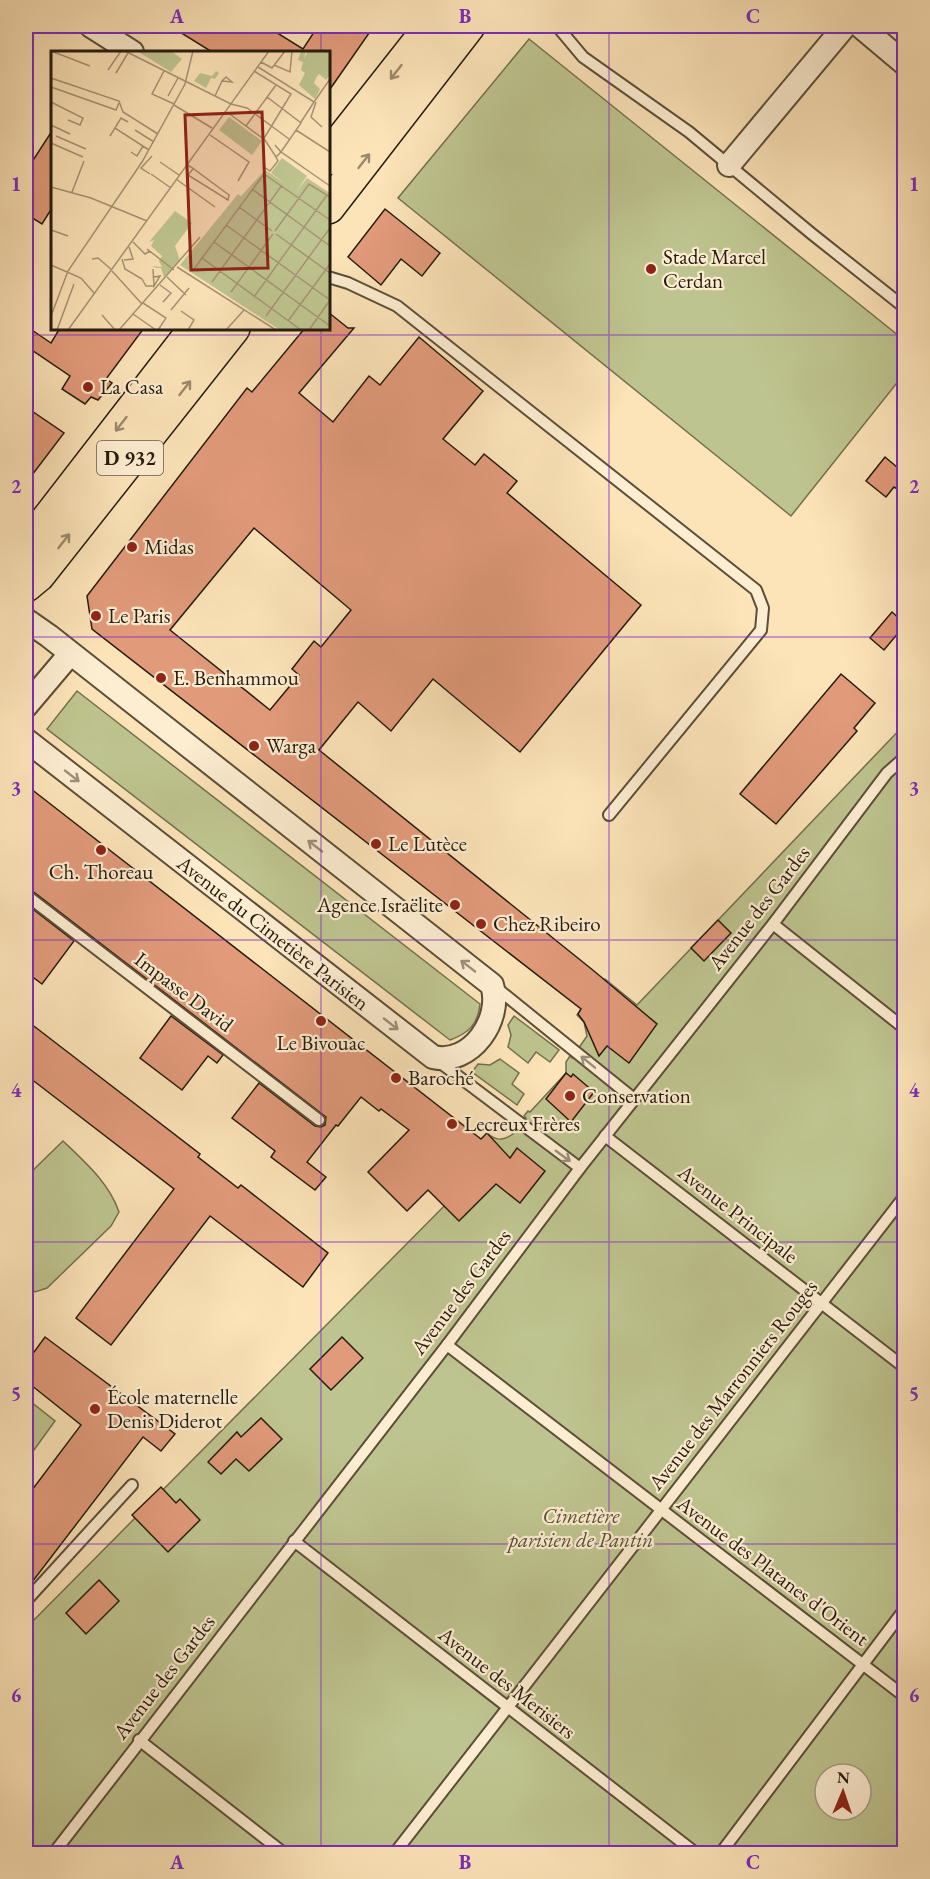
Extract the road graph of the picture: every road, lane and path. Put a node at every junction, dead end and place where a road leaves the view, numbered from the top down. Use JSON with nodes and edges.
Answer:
{"nodes":[{"id":1,"x":90,"y":26,"type":"edge"},
{"id":2,"x":432,"y":26,"type":"edge"},
{"id":3,"x":468,"y":26,"type":"edge"},
{"id":4,"x":557,"y":26,"type":"edge"},
{"id":5,"x":845,"y":26,"type":"edge"},
{"id":6,"x":860,"y":26,"type":"edge"},
{"id":7,"x":130,"y":51,"type":"edge"},
{"id":8,"x":904,"y":63,"type":"edge"},
{"id":9,"x":330,"y":155,"type":"edge"},
{"id":10,"x":729,"y":165,"type":"junction"},
{"id":11,"x":330,"y":204,"type":"edge"},
{"id":12,"x":330,"y":278,"type":"edge"},
{"id":13,"x":904,"y":307,"type":"edge"},
{"id":14,"x":194,"y":330,"type":"edge"},
{"id":15,"x":231,"y":330,"type":"edge"},
{"id":16,"x":26,"y":548,"type":"edge"},
{"id":17,"x":26,"y":585,"type":"edge"},
{"id":18,"x":26,"y":620,"type":"edge"},
{"id":19,"x":70,"y":654,"type":"junction"},
{"id":20,"x":26,"y":706,"type":"edge"},
{"id":21,"x":26,"y":740,"type":"edge"},
{"id":22,"x":904,"y":758,"type":"edge"},
{"id":23,"x":609,"y":815,"type":"dead end"},
{"id":24,"x":26,"y":895,"type":"edge"},
{"id":25,"x":773,"y":924,"type":"junction"},
{"id":26,"x":492,"y":985,"type":"junction"},
{"id":27,"x":904,"y":1028,"type":"edge"},
{"id":28,"x":433,"y":1057,"type":"junction"},
{"id":29,"x":634,"y":1099,"type":"junction"},
{"id":30,"x":319,"y":1120,"type":"dead end"},
{"id":31,"x":605,"y":1136,"type":"junction"},
{"id":32,"x":580,"y":1168,"type":"junction"},
{"id":33,"x":904,"y":1197,"type":"edge"},
{"id":34,"x":822,"y":1303,"type":"junction"},
{"id":35,"x":447,"y":1345,"type":"junction"},
{"id":36,"x":904,"y":1366,"type":"edge"},
{"id":37,"x":132,"y":1485,"type":"dead end"},
{"id":38,"x":660,"y":1511,"type":"junction"},
{"id":39,"x":294,"y":1541,"type":"junction"},
{"id":40,"x":26,"y":1601,"type":"edge"},
{"id":41,"x":904,"y":1610,"type":"edge"},
{"id":42,"x":862,"y":1664,"type":"junction"},
{"id":43,"x":904,"y":1696,"type":"edge"},
{"id":44,"x":507,"y":1708,"type":"junction"},
{"id":45,"x":139,"y":1740,"type":"junction"},
{"id":46,"x":53,"y":1854,"type":"edge"},
{"id":47,"x":285,"y":1854,"type":"edge"},
{"id":48,"x":394,"y":1854,"type":"edge"},
{"id":49,"x":697,"y":1854,"type":"edge"},
{"id":50,"x":720,"y":1854,"type":"edge"}],
"edges":[{"from":1,"to":7,"type":"street"},
{"from":2,"to":9,"type":"main road","one_way":true},
{"from":11,"to":3,"type":"main road","one_way":true},
{"from":4,"to":10,"type":"lane"},
{"from":5,"to":10,"type":"street"},
{"from":6,"to":8,"type":"street"},
{"from":10,"to":13,"type":"lane"},
{"from":12,"to":23,"type":"lane"},
{"from":14,"to":16,"type":"main road","number":"D 932","one_way":true},
{"from":17,"to":15,"type":"main road","number":"D 932","one_way":true},
{"from":18,"to":19,"type":"street"},
{"from":19,"to":20,"type":"street"},
{"from":26,"to":19,"type":"street","one_way":true},
{"from":21,"to":28,"type":"street","name":"Avenue du Cimetière Parisien","one_way":true},
{"from":22,"to":25,"type":"lane","name":"Avenue des Gardes"},
{"from":24,"to":30,"type":"lane","name":"Impasse David"},
{"from":25,"to":27,"type":"lane"},
{"from":25,"to":29,"type":"lane","name":"Avenue des Gardes"},
{"from":26,"to":28,"type":"street"},
{"from":29,"to":26,"type":"lane","one_way":true},
{"from":28,"to":32,"type":"lane","one_way":true},
{"from":29,"to":31,"type":"lane","name":"Avenue des Gardes"},
{"from":31,"to":32,"type":"lane","name":"Avenue des Gardes"},
{"from":31,"to":34,"type":"lane","name":"Avenue Principale"},
{"from":32,"to":35,"type":"lane","name":"Avenue des Gardes"},
{"from":33,"to":34,"type":"lane","name":"Avenue des Marronniers Rouges"},
{"from":34,"to":36,"type":"lane","name":"Avenue Principale"},
{"from":34,"to":38,"type":"lane","name":"Avenue des Marronniers Rouges"},
{"from":35,"to":38,"type":"lane","name":"Avenue des Platanes d'Orient"},
{"from":35,"to":39,"type":"lane","name":"Avenue des Gardes"},
{"from":37,"to":40,"type":"lane"},
{"from":38,"to":42,"type":"lane","name":"Avenue des Platanes d'Orient"},
{"from":38,"to":44,"type":"lane","name":"Avenue des Marronniers Rouges"},
{"from":39,"to":44,"type":"lane","name":"Avenue des Merisiers"},
{"from":39,"to":45,"type":"lane","name":"Avenue des Gardes"},
{"from":41,"to":42,"type":"lane"},
{"from":42,"to":43,"type":"lane","name":"Avenue des Platanes d'Orient"},
{"from":42,"to":50,"type":"lane"},
{"from":44,"to":48,"type":"lane","name":"Avenue des Marronniers Rouges"},
{"from":44,"to":49,"type":"lane","name":"Avenue des Merisiers"},
{"from":45,"to":46,"type":"lane","name":"Avenue des Gardes"},
{"from":45,"to":47,"type":"lane"}]}
